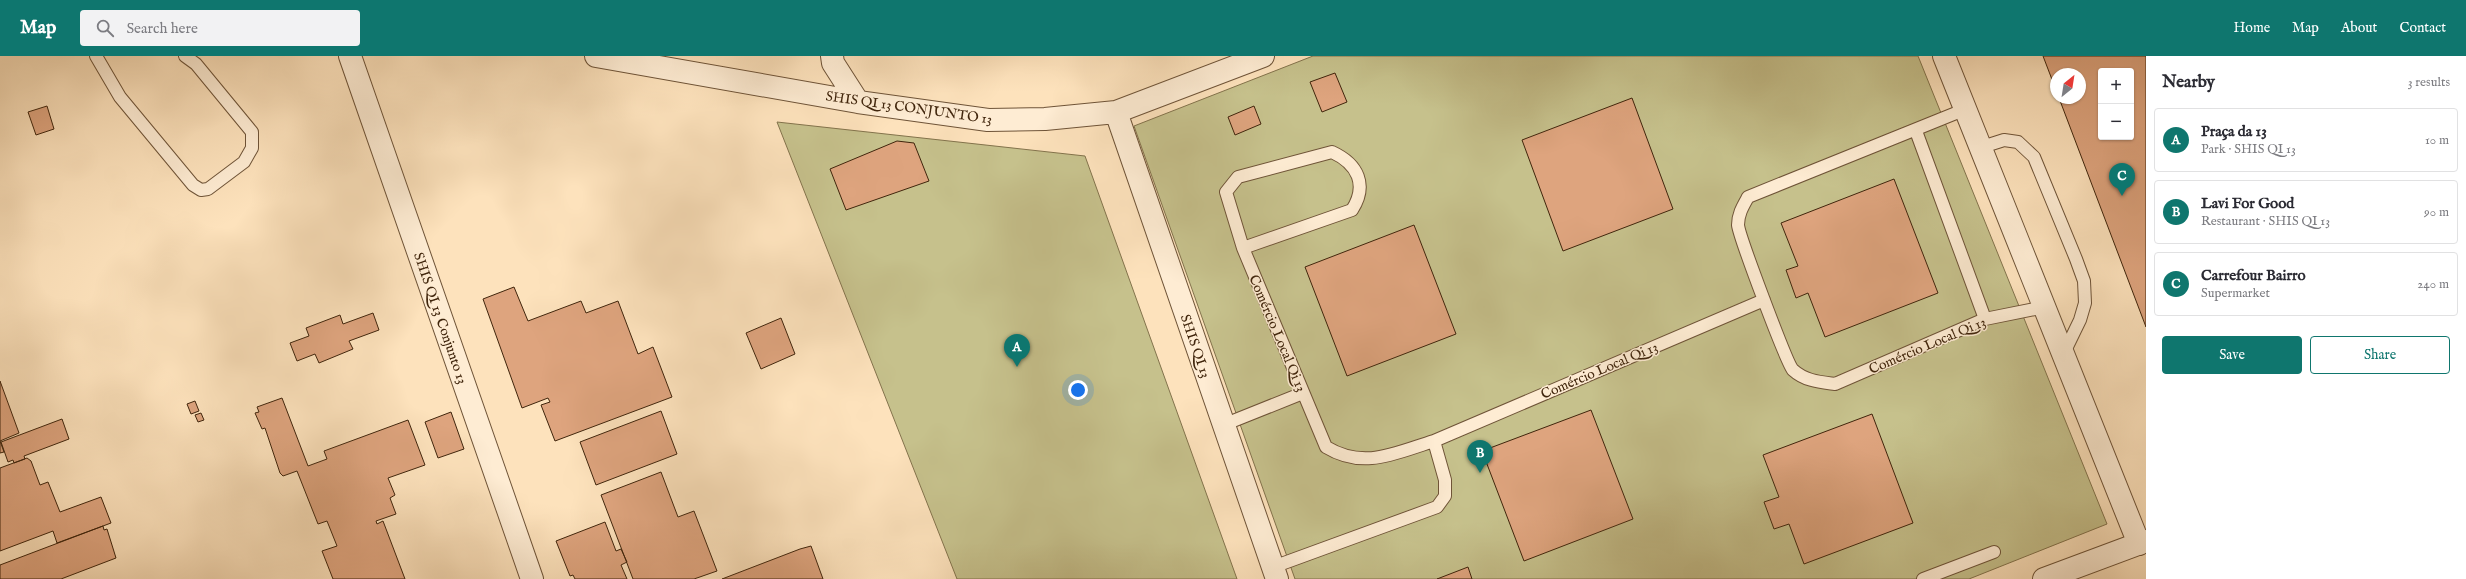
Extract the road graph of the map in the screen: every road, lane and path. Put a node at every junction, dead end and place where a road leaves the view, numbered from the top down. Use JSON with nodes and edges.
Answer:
{"nodes":[{"id":1,"x":96,"y":56,"type":"edge"},
{"id":2,"x":185,"y":56,"type":"edge"},
{"id":3,"x":350,"y":56,"type":"edge"},
{"id":4,"x":596,"y":56,"type":"edge"},
{"id":5,"x":832,"y":56,"type":"edge"},
{"id":6,"x":1264,"y":56,"type":"edge"},
{"id":7,"x":1944,"y":56,"type":"edge"},
{"id":8,"x":858,"y":102,"type":"junction"},
{"id":9,"x":1966,"y":109,"type":"junction"},
{"id":10,"x":1116,"y":112,"type":"junction"},
{"id":11,"x":1916,"y":130,"type":"junction"},
{"id":12,"x":1982,"y":147,"type":"junction"},
{"id":13,"x":1243,"y":248,"type":"junction"},
{"id":14,"x":1764,"y":300,"type":"junction"},
{"id":15,"x":2045,"y":307,"type":"junction"},
{"id":16,"x":1985,"y":319,"type":"junction"},
{"id":17,"x":2063,"y":355,"type":"junction"},
{"id":18,"x":1304,"y":393,"type":"junction"},
{"id":19,"x":1223,"y":425,"type":"junction"},
{"id":20,"x":1434,"y":441,"type":"junction"},
{"id":21,"x":2143,"y":543,"type":"edge"},
{"id":22,"x":1994,"y":552,"type":"dead end"},
{"id":23,"x":1275,"y":573,"type":"edge"},
{"id":24,"x":532,"y":579,"type":"edge"},
{"id":25,"x":1923,"y":579,"type":"edge"},
{"id":26,"x":2044,"y":579,"type":"edge"}],
"edges":[{"from":1,"to":2,"type":"lane"},
{"from":3,"to":24,"type":"street","name":"SHIS QI 13 Conjunto 13"},
{"from":4,"to":8,"type":"street","name":"SHIS QI 13 CONJUNTO 13"},
{"from":5,"to":8,"type":"street"},
{"from":6,"to":10,"type":"street","name":"SHIS QI 13 CONJUNTO 13"},
{"from":7,"to":9,"type":"street"},
{"from":8,"to":10,"type":"street","name":"SHIS QI 13 CONJUNTO 13"},
{"from":9,"to":11,"type":"lane","name":"Comércio Local Qi 13"},
{"from":9,"to":12,"type":"street"},
{"from":10,"to":19,"type":"street","name":"SHIS QI 13"},
{"from":11,"to":14,"type":"lane","name":"Comércio Local Qi 13"},
{"from":11,"to":16,"type":"lane"},
{"from":12,"to":15,"type":"street"},
{"from":12,"to":17,"type":"lane"},
{"from":13,"to":13,"type":"lane","name":"Comércio Local Qi 13"},
{"from":13,"to":18,"type":"lane","name":"Comércio Local Qi 13"},
{"from":14,"to":16,"type":"lane","name":"Comércio Local Qi 13"},
{"from":14,"to":20,"type":"lane","name":"Comércio Local Qi 13"},
{"from":15,"to":16,"type":"lane","name":"Comércio Local Qi 13"},
{"from":15,"to":17,"type":"street"},
{"from":17,"to":21,"type":"street"},
{"from":18,"to":19,"type":"lane"},
{"from":18,"to":20,"type":"lane","name":"Comércio Local Qi 13"},
{"from":19,"to":23,"type":"street","name":"SHIS QI 13"},
{"from":20,"to":23,"type":"lane"},
{"from":21,"to":26,"type":"street"},
{"from":22,"to":25,"type":"lane"}]}
